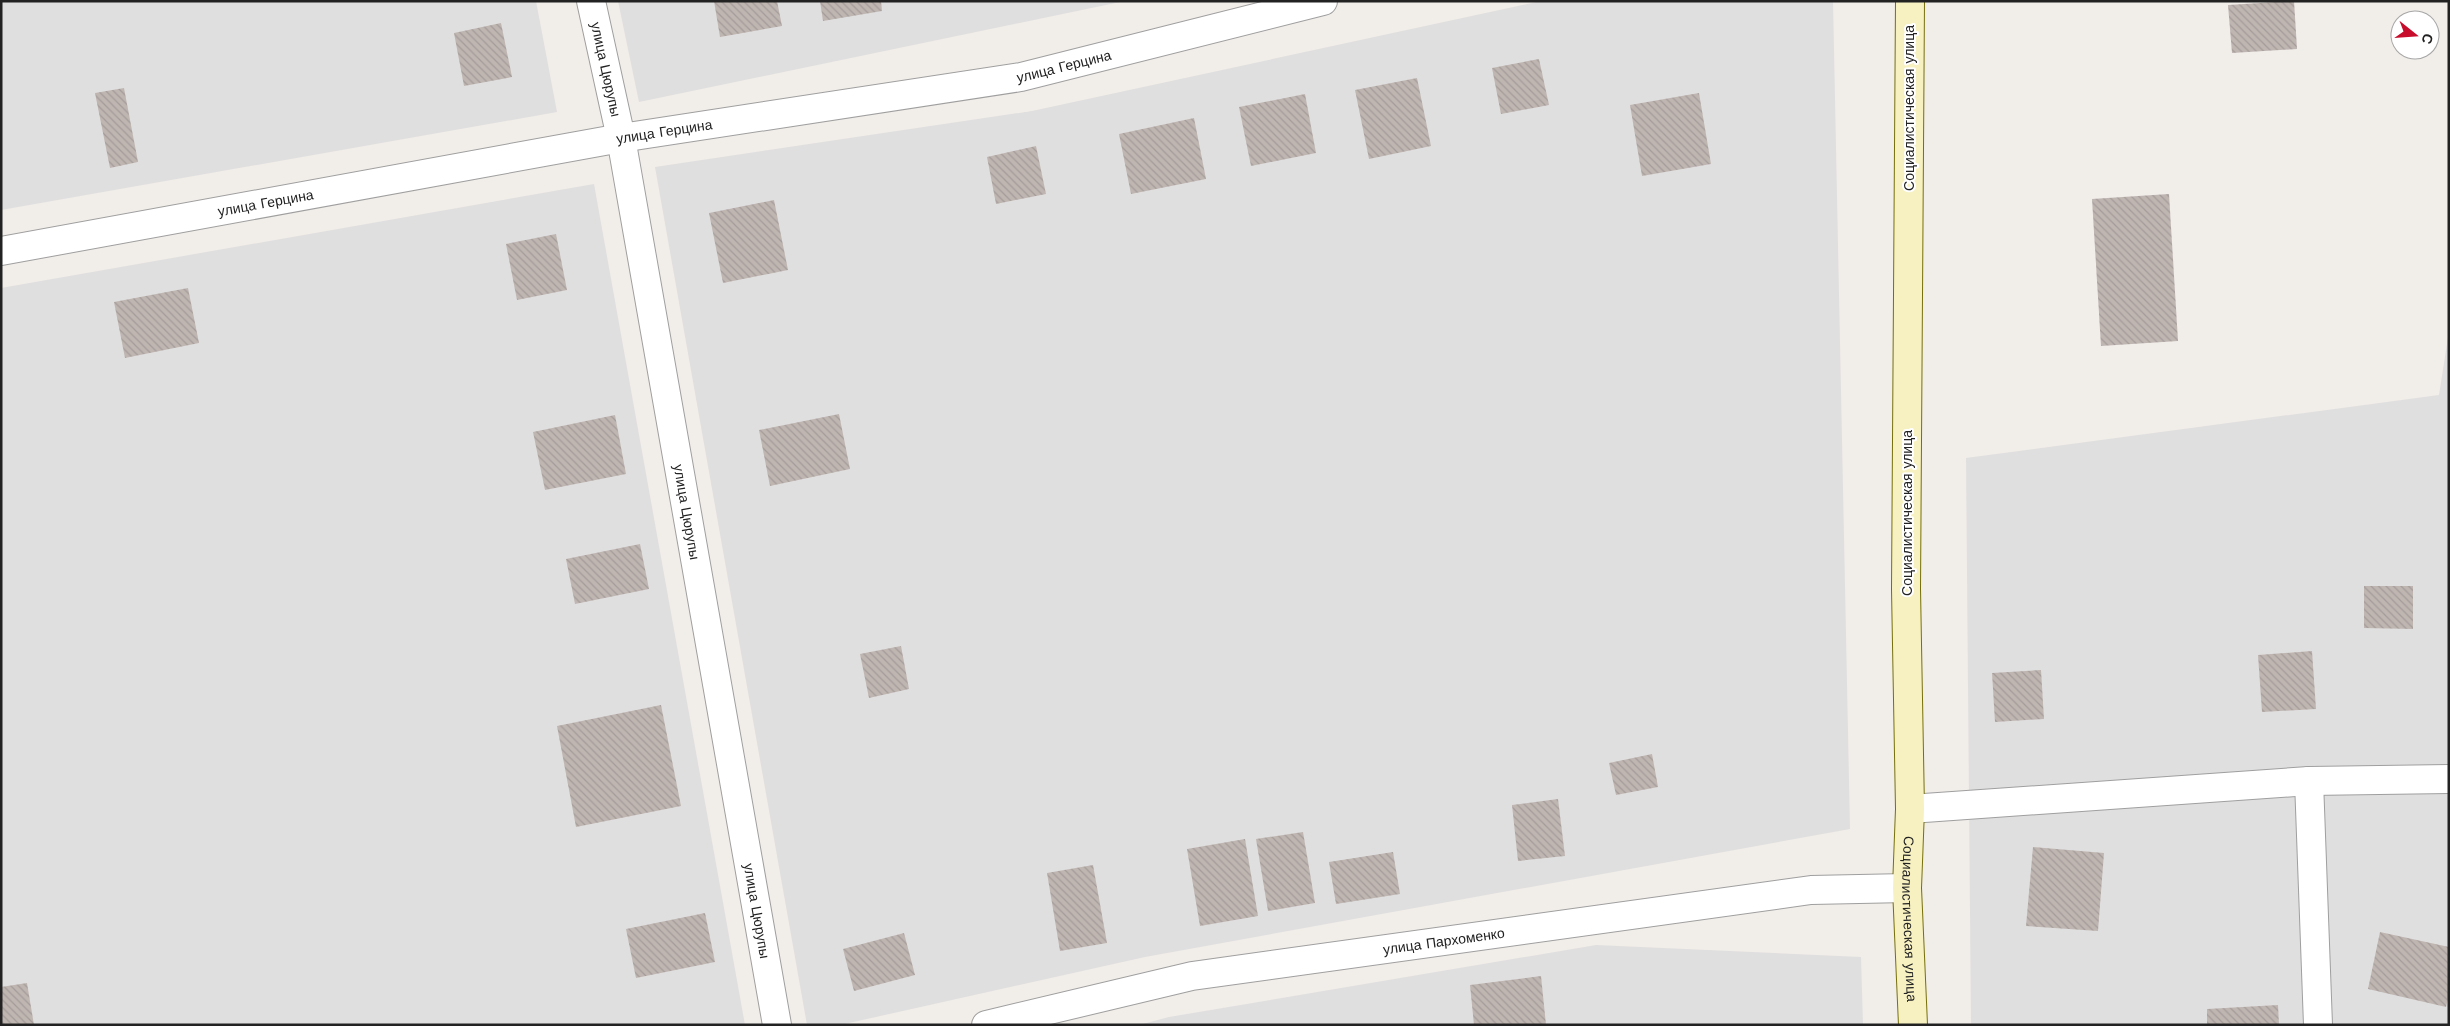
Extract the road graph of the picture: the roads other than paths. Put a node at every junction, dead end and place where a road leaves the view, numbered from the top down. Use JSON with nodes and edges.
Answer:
{"nodes":[{"id":1,"x":591,"y":1,"type":"edge"},
{"id":2,"x":1323,"y":1,"type":"edge"},
{"id":3,"x":1910,"y":1,"type":"edge"},
{"id":4,"x":621,"y":138,"type":"junction"},
{"id":5,"x":1,"y":251,"type":"edge"},
{"id":6,"x":2449,"y":779,"type":"edge"},
{"id":7,"x":2310,"y":781,"type":"junction"},
{"id":8,"x":1910,"y":809,"type":"junction"},
{"id":9,"x":1907,"y":888,"type":"junction"},
{"id":10,"x":777,"y":1025,"type":"edge"},
{"id":11,"x":986,"y":1025,"type":"edge"},
{"id":12,"x":1913,"y":1025,"type":"edge"},
{"id":13,"x":2318,"y":1025,"type":"edge"}],
"edges":[{"from":1,"to":4,"type":"street","name":"улица Цюрупы"},
{"from":2,"to":4,"type":"street","name":"улица Герцина"},
{"from":3,"to":8,"type":"street","name":"Социалистическая улица"},
{"from":4,"to":5,"type":"street","name":"улица Герцина"},
{"from":4,"to":10,"type":"street","name":"улица Цюрупы"},
{"from":6,"to":7,"type":"street"},
{"from":7,"to":8,"type":"street"},
{"from":7,"to":13,"type":"street"},
{"from":8,"to":9,"type":"street","name":"Социалистическая улица"},
{"from":9,"to":11,"type":"street","name":"улица Пархоменко"},
{"from":9,"to":12,"type":"street","name":"Социалистическая улица"}]}
